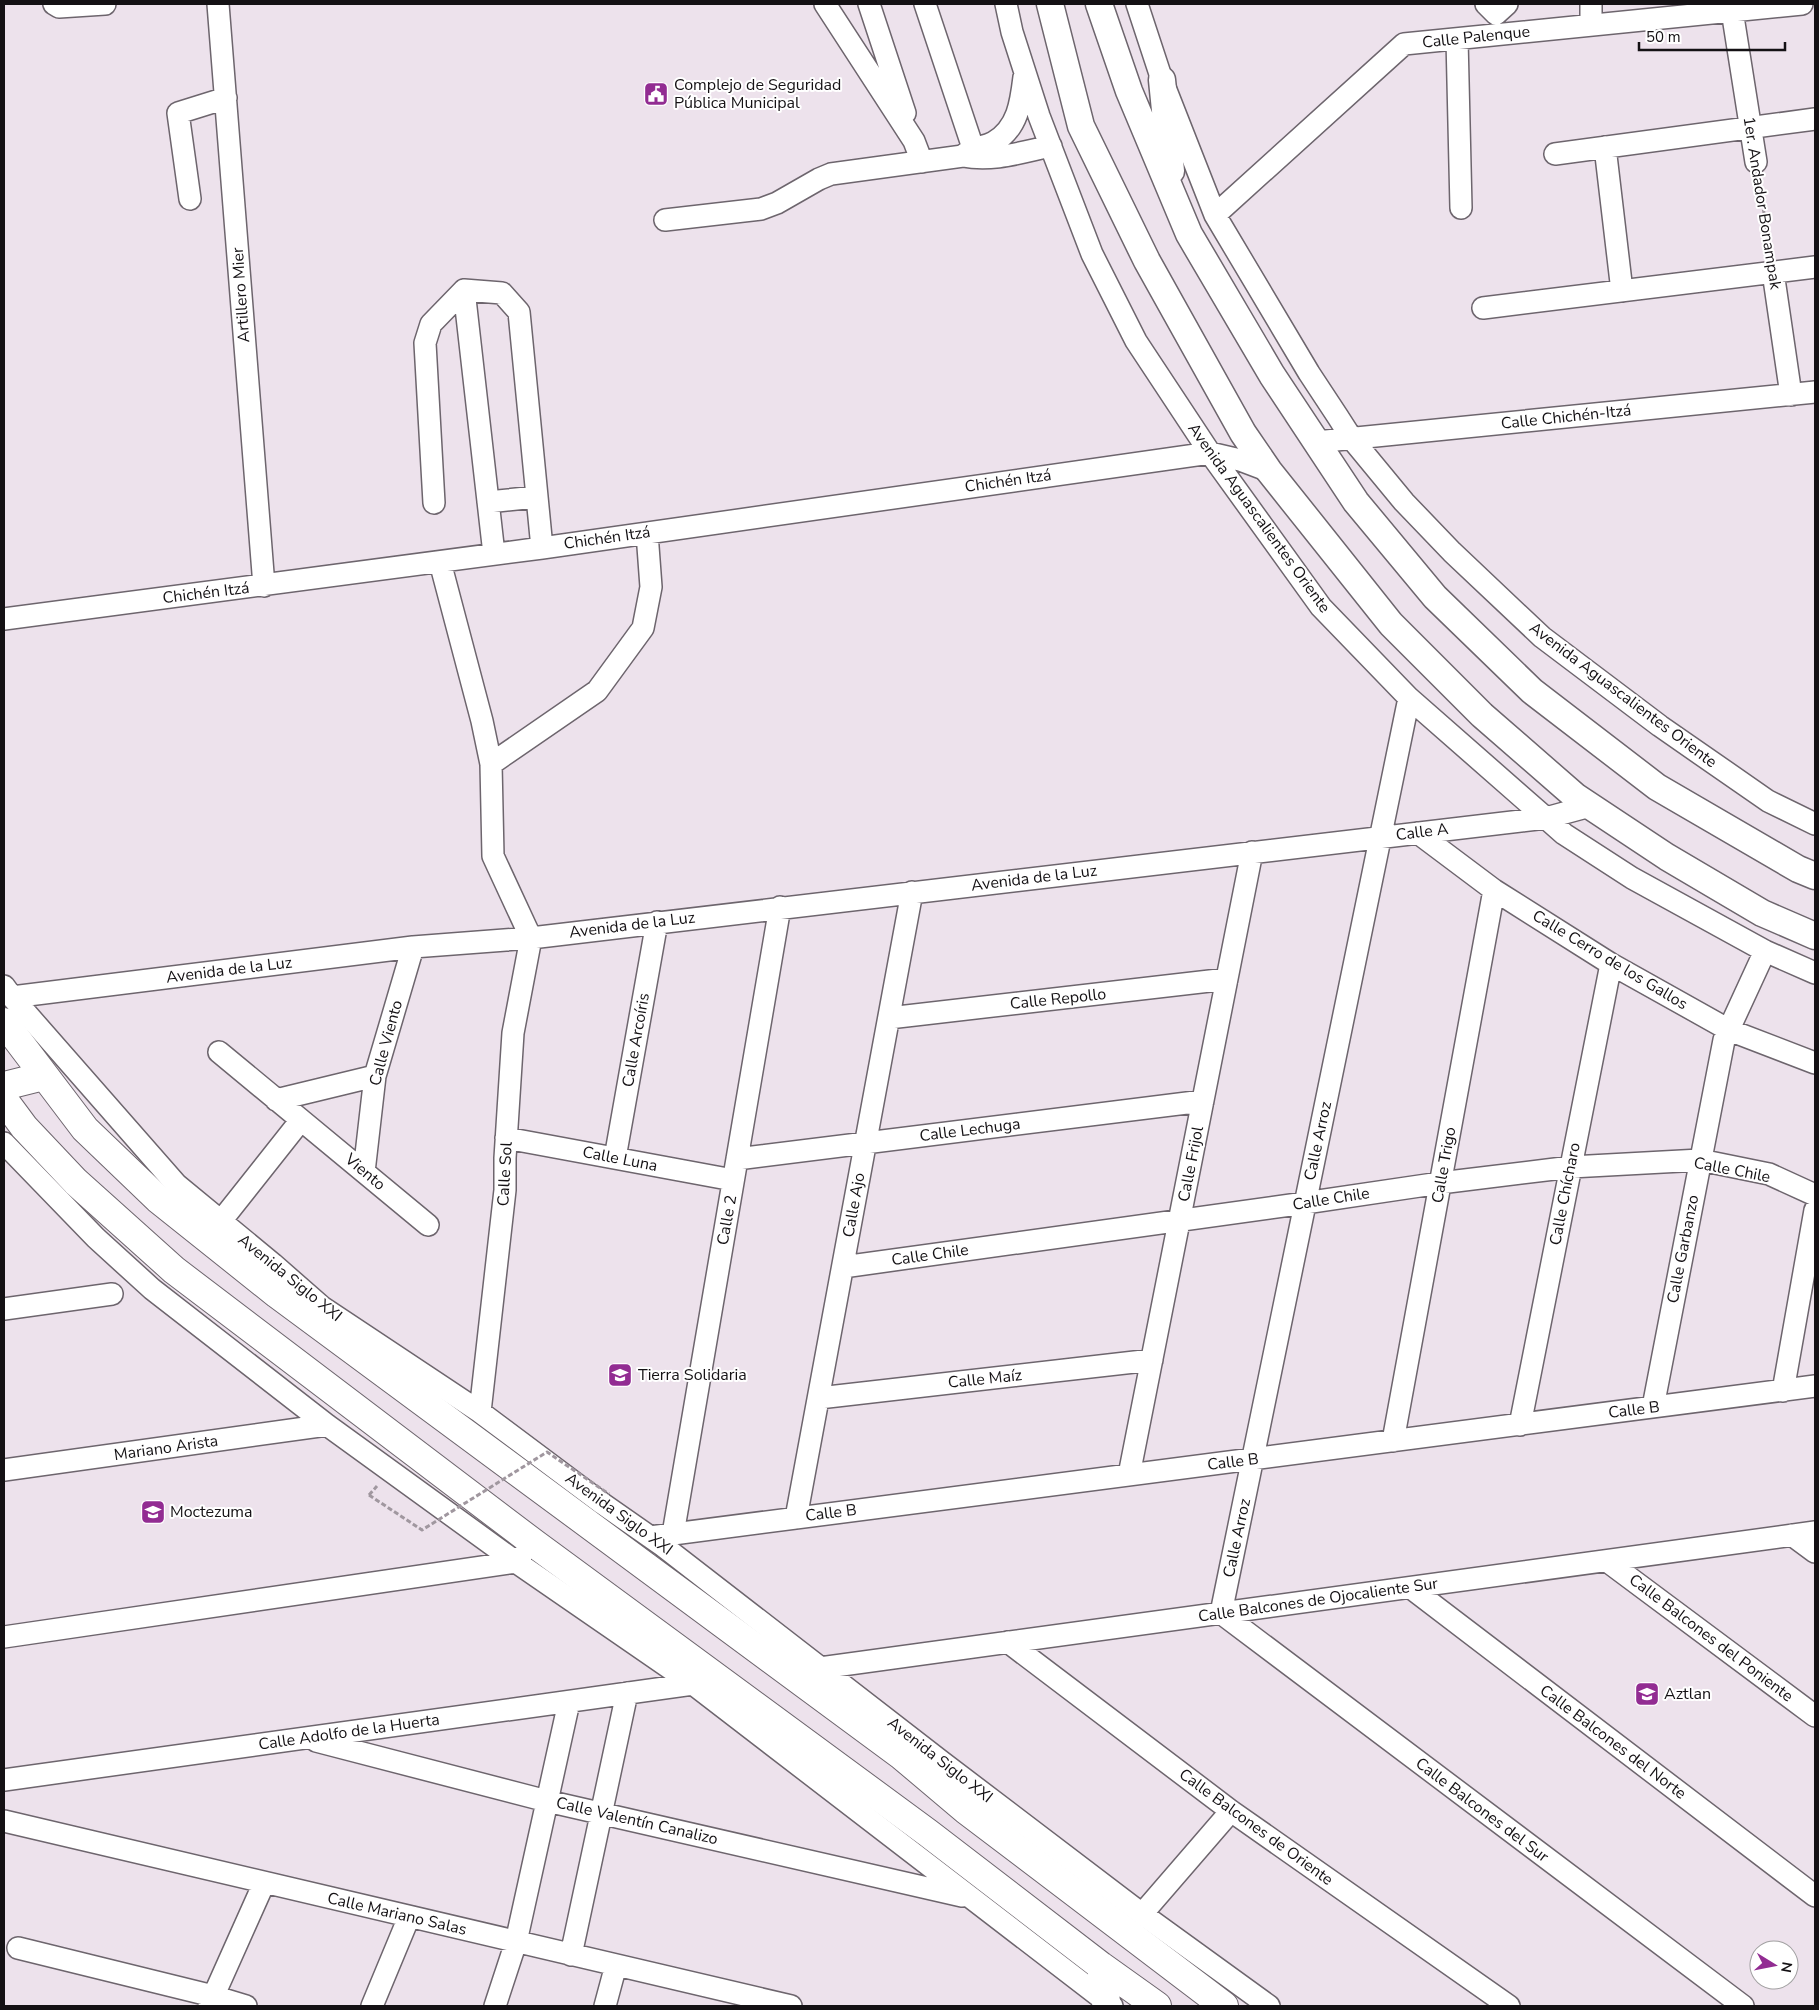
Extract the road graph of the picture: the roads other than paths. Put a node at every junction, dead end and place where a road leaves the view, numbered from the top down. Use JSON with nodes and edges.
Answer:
{"nodes":[{"id":1,"x":54,"y":4,"type":"edge"},
{"id":2,"x":105,"y":4,"type":"edge"},
{"id":3,"x":218,"y":4,"type":"edge"},
{"id":4,"x":825,"y":4,"type":"edge"},
{"id":5,"x":870,"y":4,"type":"edge"},
{"id":6,"x":925,"y":4,"type":"edge"},
{"id":7,"x":1006,"y":4,"type":"edge"},
{"id":8,"x":1050,"y":4,"type":"edge"},
{"id":9,"x":1099,"y":4,"type":"edge"},
{"id":10,"x":1137,"y":4,"type":"edge"},
{"id":11,"x":1486,"y":4,"type":"edge"},
{"id":12,"x":1508,"y":4,"type":"edge"},
{"id":13,"x":1591,"y":4,"type":"edge"},
{"id":14,"x":1802,"y":4,"type":"edge"},
{"id":15,"x":1732,"y":7,"type":"edge"},
{"id":16,"x":1591,"y":25,"type":"junction"},
{"id":17,"x":1456,"y":39,"type":"junction"},
{"id":18,"x":1025,"y":68,"type":"junction"},
{"id":19,"x":1162,"y":80,"type":"junction"},
{"id":20,"x":226,"y":98,"type":"junction"},
{"id":21,"x":1815,"y":119,"type":"edge"},
{"id":22,"x":1750,"y":128,"type":"junction"},
{"id":23,"x":914,"y":141,"type":"junction"},
{"id":24,"x":1051,"y":146,"type":"junction"},
{"id":25,"x":1605,"y":147,"type":"junction"},
{"id":26,"x":968,"y":152,"type":"junction"},
{"id":27,"x":1554,"y":154,"type":"dead end"},
{"id":28,"x":922,"y":162,"type":"junction"},
{"id":29,"x":1756,"y":162,"type":"road end"},
{"id":30,"x":1173,"y":197,"type":"junction"},
{"id":31,"x":190,"y":199,"type":"dead end"},
{"id":32,"x":1461,"y":208,"type":"dead end"},
{"id":33,"x":1215,"y":215,"type":"junction"},
{"id":34,"x":665,"y":220,"type":"dead end"},
{"id":35,"x":1815,"y":267,"type":"edge"},
{"id":36,"x":1773,"y":272,"type":"junction"},
{"id":37,"x":464,"y":290,"type":"junction"},
{"id":38,"x":1622,"y":291,"type":"junction"},
{"id":39,"x":1483,"y":308,"type":"dead end"},
{"id":40,"x":1815,"y":392,"type":"edge"},
{"id":41,"x":1792,"y":395,"type":"junction"},
{"id":42,"x":1352,"y":439,"type":"junction"},
{"id":43,"x":1316,"y":442,"type":"junction"},
{"id":44,"x":1210,"y":453,"type":"junction"},
{"id":45,"x":1269,"y":471,"type":"junction"},
{"id":46,"x":488,"y":502,"type":"junction"},
{"id":47,"x":434,"y":503,"type":"dead end"},
{"id":48,"x":537,"y":506,"type":"junction"},
{"id":49,"x":647,"y":533,"type":"junction"},
{"id":50,"x":542,"y":548,"type":"junction"},
{"id":51,"x":494,"y":554,"type":"junction"},
{"id":52,"x":440,"y":562,"type":"junction"},
{"id":53,"x":264,"y":586,"type":"junction"},
{"id":54,"x":4,"y":619,"type":"edge"},
{"id":55,"x":1409,"y":698,"type":"junction"},
{"id":56,"x":491,"y":764,"type":"junction"},
{"id":57,"x":1590,"y":806,"type":"junction"},
{"id":58,"x":1546,"y":818,"type":"junction"},
{"id":59,"x":1815,"y":824,"type":"edge"},
{"id":60,"x":1418,"y":833,"type":"junction"},
{"id":61,"x":1380,"y":837,"type":"junction"},
{"id":62,"x":1252,"y":852,"type":"junction"},
{"id":63,"x":1815,"y":876,"type":"edge"},
{"id":64,"x":1494,"y":890,"type":"junction"},
{"id":65,"x":912,"y":892,"type":"junction"},
{"id":66,"x":780,"y":907,"type":"junction"},
{"id":67,"x":656,"y":922,"type":"junction"},
{"id":68,"x":1815,"y":936,"type":"edge"},
{"id":69,"x":531,"y":938,"type":"junction"},
{"id":70,"x":413,"y":947,"type":"junction"},
{"id":71,"x":1765,"y":951,"type":"junction"},
{"id":72,"x":1611,"y":964,"type":"junction"},
{"id":73,"x":1815,"y":973,"type":"edge"},
{"id":74,"x":1227,"y":980,"type":"junction"},
{"id":75,"x":6,"y":1002,"type":"edge"},
{"id":76,"x":889,"y":1018,"type":"junction"},
{"id":77,"x":1729,"y":1030,"type":"junction"},
{"id":78,"x":219,"y":1052,"type":"dead end"},
{"id":79,"x":1815,"y":1063,"type":"edge"},
{"id":80,"x":44,"y":1076,"type":"junction"},
{"id":81,"x":375,"y":1076,"type":"junction"},
{"id":82,"x":4,"y":1086,"type":"edge"},
{"id":83,"x":4,"y":1100,"type":"edge"},
{"id":84,"x":276,"y":1100,"type":"junction"},
{"id":85,"x":1203,"y":1101,"type":"junction"},
{"id":86,"x":301,"y":1120,"type":"junction"},
{"id":87,"x":506,"y":1138,"type":"junction"},
{"id":88,"x":866,"y":1143,"type":"junction"},
{"id":89,"x":6,"y":1148,"type":"edge"},
{"id":90,"x":615,"y":1158,"type":"junction"},
{"id":91,"x":737,"y":1160,"type":"junction"},
{"id":92,"x":1700,"y":1160,"type":"junction"},
{"id":93,"x":1571,"y":1167,"type":"junction"},
{"id":94,"x":364,"y":1172,"type":"junction"},
{"id":95,"x":734,"y":1180,"type":"junction"},
{"id":96,"x":1440,"y":1183,"type":"junction"},
{"id":97,"x":1815,"y":1195,"type":"edge"},
{"id":98,"x":1305,"y":1203,"type":"junction"},
{"id":99,"x":1815,"y":1210,"type":"edge"},
{"id":100,"x":221,"y":1221,"type":"junction"},
{"id":101,"x":1180,"y":1221,"type":"junction"},
{"id":102,"x":428,"y":1225,"type":"dead end"},
{"id":103,"x":843,"y":1267,"type":"junction"},
{"id":104,"x":112,"y":1294,"type":"dead end"},
{"id":105,"x":4,"y":1309,"type":"edge"},
{"id":106,"x":1152,"y":1360,"type":"junction"},
{"id":107,"x":1815,"y":1386,"type":"edge"},
{"id":108,"x":1783,"y":1391,"type":"junction"},
{"id":109,"x":819,"y":1398,"type":"junction"},
{"id":110,"x":1653,"y":1407,"type":"junction"},
{"id":111,"x":480,"y":1412,"type":"junction"},
{"id":112,"x":328,"y":1425,"type":"junction"},
{"id":113,"x":1520,"y":1425,"type":"junction"},
{"id":114,"x":1393,"y":1441,"type":"junction"},
{"id":115,"x":1253,"y":1460,"type":"junction"},
{"id":116,"x":4,"y":1470,"type":"edge"},
{"id":117,"x":1130,"y":1475,"type":"junction"},
{"id":118,"x":796,"y":1518,"type":"junction"},
{"id":119,"x":1815,"y":1532,"type":"edge"},
{"id":120,"x":673,"y":1534,"type":"junction"},
{"id":121,"x":1792,"y":1535,"type":"junction"},
{"id":122,"x":650,"y":1536,"type":"junction"},
{"id":123,"x":1815,"y":1552,"type":"edge"},
{"id":124,"x":525,"y":1553,"type":"junction"},
{"id":125,"x":1607,"y":1561,"type":"junction"},
{"id":126,"x":1411,"y":1588,"type":"junction"},
{"id":127,"x":1221,"y":1613,"type":"junction"},
{"id":128,"x":4,"y":1638,"type":"edge"},
{"id":129,"x":1008,"y":1642,"type":"junction"},
{"id":130,"x":820,"y":1668,"type":"junction"},
{"id":131,"x":693,"y":1684,"type":"junction"},
{"id":132,"x":627,"y":1694,"type":"junction"},
{"id":133,"x":569,"y":1702,"type":"junction"},
{"id":134,"x":1815,"y":1716,"type":"edge"},
{"id":135,"x":758,"y":1735,"type":"junction"},
{"id":136,"x":796,"y":1735,"type":"junction"},
{"id":137,"x":306,"y":1738,"type":"junction"},
{"id":138,"x":902,"y":1756,"type":"junction"},
{"id":139,"x":942,"y":1762,"type":"junction"},
{"id":140,"x":4,"y":1780,"type":"edge"},
{"id":141,"x":548,"y":1801,"type":"junction"},
{"id":142,"x":1231,"y":1811,"type":"junction"},
{"id":143,"x":602,"y":1813,"type":"junction"},
{"id":144,"x":4,"y":1822,"type":"edge"},
{"id":145,"x":264,"y":1883,"type":"junction"},
{"id":146,"x":1815,"y":1896,"type":"edge"},
{"id":147,"x":970,"y":1897,"type":"junction"},
{"id":148,"x":1142,"y":1914,"type":"junction"},
{"id":149,"x":409,"y":1917,"type":"junction"},
{"id":150,"x":516,"y":1942,"type":"junction"},
{"id":151,"x":18,"y":1948,"type":"dead end"},
{"id":152,"x":571,"y":1955,"type":"junction"},
{"id":153,"x":616,"y":1965,"type":"junction"},
{"id":154,"x":1101,"y":1966,"type":"junction"},
{"id":155,"x":732,"y":2000,"type":"edge"},
{"id":156,"x":211,"y":2001,"type":"edge"},
{"id":157,"x":1109,"y":2004,"type":"edge"},
{"id":158,"x":246,"y":2006,"type":"edge"},
{"id":159,"x":372,"y":2006,"type":"edge"},
{"id":160,"x":495,"y":2006,"type":"edge"},
{"id":161,"x":605,"y":2006,"type":"edge"},
{"id":162,"x":791,"y":2006,"type":"edge"},
{"id":163,"x":1158,"y":2006,"type":"edge"},
{"id":164,"x":1224,"y":2006,"type":"edge"},
{"id":165,"x":1269,"y":2006,"type":"edge"},
{"id":166,"x":1509,"y":2006,"type":"edge"},
{"id":167,"x":1743,"y":2006,"type":"edge"}],
"edges":[{"from":1,"to":2,"type":"street"},
{"from":3,"to":20,"type":"street","name":"Artillero Mier"},
{"from":4,"to":23,"type":"street"},
{"from":5,"to":23,"type":"street"},
{"from":6,"to":26,"type":"street"},
{"from":7,"to":18,"type":"street","name":"Avenida Aguascalientes Oriente"},
{"from":8,"to":45,"type":"main road"},
{"from":9,"to":30,"type":"main road"},
{"from":10,"to":19,"type":"street","name":"Avenida Aguascalientes Oriente"},
{"from":11,"to":12,"type":"street"},
{"from":13,"to":16,"type":"street"},
{"from":14,"to":15,"type":"street","name":"Calle Palenque"},
{"from":15,"to":16,"type":"street","name":"Calle Palenque"},
{"from":15,"to":22,"type":"street","name":"1er. Andador Bonampak"},
{"from":16,"to":17,"type":"street","name":"Calle Palenque"},
{"from":17,"to":32,"type":"street"},
{"from":17,"to":33,"type":"street","name":"Calle Palenque"},
{"from":18,"to":24,"type":"street","name":"Avenida Aguascalientes Oriente"},
{"from":18,"to":26,"type":"street"},
{"from":19,"to":30,"type":"main road"},
{"from":19,"to":33,"type":"street","name":"Avenida Aguascalientes Oriente"},
{"from":20,"to":31,"type":"street"},
{"from":20,"to":53,"type":"street","name":"Artillero Mier"},
{"from":21,"to":22,"type":"street"},
{"from":22,"to":25,"type":"street"},
{"from":22,"to":29,"type":"street","name":"1er. Andador Bonampak"},
{"from":23,"to":28,"type":"street"},
{"from":24,"to":26,"type":"street"},
{"from":24,"to":44,"type":"street","name":"Avenida Aguascalientes Oriente"},
{"from":25,"to":27,"type":"street"},
{"from":25,"to":38,"type":"street"},
{"from":26,"to":28,"type":"street"},
{"from":28,"to":34,"type":"street"},
{"from":30,"to":43,"type":"main road"},
{"from":33,"to":42,"type":"street","name":"Avenida Aguascalientes Oriente"},
{"from":35,"to":36,"type":"street"},
{"from":36,"to":38,"type":"street"},
{"from":36,"to":41,"type":"street","name":"1er. Andador Bonampak"},
{"from":37,"to":46,"type":"street"},
{"from":37,"to":47,"type":"street"},
{"from":37,"to":48,"type":"street"},
{"from":38,"to":39,"type":"street"},
{"from":40,"to":41,"type":"street","name":"Calle Chichén-Itzá"},
{"from":41,"to":42,"type":"street","name":"Calle Chichén-Itzá"},
{"from":42,"to":43,"type":"street","name":"Calle Chichén-Itzá"},
{"from":42,"to":59,"type":"street","name":"Avenida Aguascalientes Oriente"},
{"from":43,"to":63,"type":"main road"},
{"from":44,"to":45,"type":"street"},
{"from":44,"to":49,"type":"street","name":"Chichén Itzá"},
{"from":44,"to":55,"type":"street","name":"Avenida Aguascalientes Oriente"},
{"from":45,"to":57,"type":"main road"},
{"from":46,"to":48,"type":"street"},
{"from":46,"to":51,"type":"street"},
{"from":48,"to":50,"type":"street"},
{"from":49,"to":50,"type":"street","name":"Chichén Itzá"},
{"from":49,"to":56,"type":"street"},
{"from":50,"to":51,"type":"street","name":"Chichén Itzá"},
{"from":51,"to":52,"type":"street","name":"Chichén Itzá"},
{"from":52,"to":53,"type":"street","name":"Chichén Itzá"},
{"from":52,"to":56,"type":"street"},
{"from":53,"to":54,"type":"street","name":"Chichén Itzá"},
{"from":55,"to":58,"type":"street","name":"Avenida Aguascalientes Oriente"},
{"from":55,"to":61,"type":"street","name":"Calle Arroz"},
{"from":56,"to":69,"type":"street"},
{"from":57,"to":58,"type":"street","name":"Calle A"},
{"from":57,"to":68,"type":"main road"},
{"from":58,"to":60,"type":"street","name":"Calle A"},
{"from":58,"to":71,"type":"street","name":"Avenida Aguascalientes Oriente"},
{"from":60,"to":61,"type":"street","name":"Calle A"},
{"from":60,"to":64,"type":"street","name":"Calle Cerro de los Gallos"},
{"from":61,"to":62,"type":"street","name":"Calle A"},
{"from":61,"to":98,"type":"street","name":"Calle Arroz"},
{"from":62,"to":65,"type":"street","name":"Avenida de la Luz"},
{"from":62,"to":74,"type":"street","name":"Calle Frijol"},
{"from":64,"to":72,"type":"street","name":"Calle Cerro de los Gallos"},
{"from":64,"to":96,"type":"street","name":"Calle Trigo"},
{"from":65,"to":66,"type":"street","name":"Avenida de la Luz"},
{"from":65,"to":76,"type":"street","name":"Calle Ajo"},
{"from":66,"to":67,"type":"street","name":"Avenida de la Luz"},
{"from":66,"to":91,"type":"street","name":"Calle 2"},
{"from":67,"to":69,"type":"street","name":"Avenida de la Luz"},
{"from":67,"to":90,"type":"street","name":"Calle Arcoíris"},
{"from":69,"to":70,"type":"street","name":"Avenida de la Luz"},
{"from":69,"to":87,"type":"street","name":"Calle Sol"},
{"from":70,"to":75,"type":"street","name":"Avenida de la Luz"},
{"from":70,"to":81,"type":"street","name":"Calle Viento"},
{"from":71,"to":73,"type":"street","name":"Avenida Aguascalientes Oriente"},
{"from":71,"to":77,"type":"street","name":"Calle Garbanzo"},
{"from":72,"to":77,"type":"street","name":"Calle Cerro de los Gallos"},
{"from":72,"to":93,"type":"street","name":"Calle Chícharo"},
{"from":74,"to":76,"type":"street","name":"Calle Repollo"},
{"from":74,"to":85,"type":"street","name":"Calle Frijol"},
{"from":75,"to":80,"type":"highway","name":"Avenida Siglo XXI"},
{"from":75,"to":100,"type":"street","name":"Avenida Siglo XXI"},
{"from":76,"to":88,"type":"street","name":"Calle Ajo"},
{"from":77,"to":79,"type":"street","name":"Calle Cerro de los Gallos"},
{"from":77,"to":92,"type":"street","name":"Calle Garbanzo"},
{"from":78,"to":84,"type":"street","name":"Viento"},
{"from":80,"to":82,"type":"highway"},
{"from":80,"to":138,"type":"highway","name":"Avenida Siglo XXI"},
{"from":81,"to":84,"type":"street"},
{"from":81,"to":94,"type":"street","name":"Calle Viento"},
{"from":83,"to":124,"type":"highway"},
{"from":84,"to":86,"type":"street","name":"Viento"},
{"from":85,"to":88,"type":"street","name":"Calle Lechuga"},
{"from":85,"to":101,"type":"street","name":"Calle Frijol"},
{"from":86,"to":94,"type":"street","name":"Viento"},
{"from":86,"to":100,"type":"street"},
{"from":87,"to":90,"type":"street","name":"Calle Luna"},
{"from":87,"to":111,"type":"street","name":"Calle Sol"},
{"from":88,"to":91,"type":"street","name":"Calle Lechuga"},
{"from":88,"to":103,"type":"street","name":"Calle Ajo"},
{"from":89,"to":112,"type":"street"},
{"from":90,"to":95,"type":"street","name":"Calle Luna"},
{"from":91,"to":95,"type":"street","name":"Calle 2"},
{"from":92,"to":93,"type":"street","name":"Calle Chile"},
{"from":92,"to":97,"type":"street","name":"Calle Chile"},
{"from":92,"to":110,"type":"street","name":"Calle Garbanzo"},
{"from":93,"to":96,"type":"street","name":"Calle Chile"},
{"from":93,"to":113,"type":"street","name":"Calle Chícharo"},
{"from":94,"to":102,"type":"street","name":"Viento"},
{"from":95,"to":120,"type":"street","name":"Calle 2"},
{"from":96,"to":98,"type":"street","name":"Calle Chile"},
{"from":96,"to":114,"type":"street","name":"Calle Trigo"},
{"from":98,"to":101,"type":"street","name":"Calle Chile"},
{"from":98,"to":115,"type":"street","name":"Calle Arroz"},
{"from":99,"to":108,"type":"street"},
{"from":100,"to":111,"type":"street","name":"Avenida Siglo XXI"},
{"from":101,"to":103,"type":"street","name":"Calle Chile"},
{"from":101,"to":106,"type":"street","name":"Calle Frijol"},
{"from":103,"to":109,"type":"street","name":"Calle Ajo"},
{"from":104,"to":105,"type":"street"},
{"from":106,"to":109,"type":"street","name":"Calle Maíz"},
{"from":106,"to":117,"type":"street","name":"Calle Frijol"},
{"from":107,"to":108,"type":"street","name":"Calle B"},
{"from":108,"to":110,"type":"street","name":"Calle B"},
{"from":109,"to":118,"type":"street","name":"Calle Ajo"},
{"from":110,"to":113,"type":"street","name":"Calle B"},
{"from":111,"to":122,"type":"street","name":"Avenida Siglo XXI"},
{"from":112,"to":116,"type":"street","name":"Mariano Arista"},
{"from":112,"to":124,"type":"street"},
{"from":113,"to":114,"type":"street","name":"Calle B"},
{"from":114,"to":115,"type":"street","name":"Calle B"},
{"from":115,"to":117,"type":"street","name":"Calle B"},
{"from":115,"to":127,"type":"street","name":"Calle Arroz"},
{"from":117,"to":118,"type":"street","name":"Calle B"},
{"from":118,"to":120,"type":"street","name":"Calle B"},
{"from":119,"to":121,"type":"street","name":"Calle Balcones de Ojocaliente Sur"},
{"from":120,"to":122,"type":"street","name":"Calle B"},
{"from":121,"to":123,"type":"street"},
{"from":121,"to":125,"type":"street","name":"Calle Balcones de Ojocaliente Sur"},
{"from":122,"to":130,"type":"street","name":"Avenida Siglo XXI"},
{"from":124,"to":128,"type":"street"},
{"from":124,"to":131,"type":"street"},
{"from":124,"to":136,"type":"highway"},
{"from":125,"to":126,"type":"street","name":"Calle Balcones de Ojocaliente Sur"},
{"from":125,"to":134,"type":"street","name":"Calle Balcones del Poniente"},
{"from":126,"to":127,"type":"street","name":"Calle Balcones de Ojocaliente Sur"},
{"from":126,"to":146,"type":"street","name":"Calle Balcones del Norte"},
{"from":127,"to":129,"type":"street","name":"Calle Balcones de Ojocaliente Sur"},
{"from":127,"to":167,"type":"street","name":"Calle Balcones del Sur"},
{"from":129,"to":130,"type":"street","name":"Calle Balcones de Ojocaliente Sur"},
{"from":129,"to":142,"type":"street","name":"Calle Balcones de Oriente"},
{"from":130,"to":139,"type":"street","name":"Avenida Siglo XXI"},
{"from":131,"to":132,"type":"street","name":"Calle Adolfo de la Huerta"},
{"from":131,"to":135,"type":"street"},
{"from":132,"to":133,"type":"street","name":"Calle Adolfo de la Huerta"},
{"from":132,"to":143,"type":"street"},
{"from":133,"to":137,"type":"street","name":"Calle Adolfo de la Huerta"},
{"from":133,"to":141,"type":"street"},
{"from":135,"to":136,"type":"highway"},
{"from":135,"to":147,"type":"street"},
{"from":136,"to":154,"type":"highway"},
{"from":137,"to":140,"type":"street","name":"Calle Adolfo de la Huerta"},
{"from":137,"to":141,"type":"street","name":"Calle Valentín Canalizo"},
{"from":138,"to":139,"type":"highway"},
{"from":138,"to":164,"type":"highway","name":"Avenida Siglo XXI"},
{"from":139,"to":148,"type":"street","name":"Avenida Siglo XXI"},
{"from":141,"to":143,"type":"street","name":"Calle Valentín Canalizo"},
{"from":141,"to":150,"type":"street"},
{"from":142,"to":148,"type":"street"},
{"from":142,"to":166,"type":"street","name":"Calle Balcones de Oriente"},
{"from":143,"to":147,"type":"street","name":"Calle Valentín Canalizo"},
{"from":143,"to":152,"type":"street"},
{"from":144,"to":145,"type":"street","name":"Calle Mariano Salas"},
{"from":145,"to":149,"type":"street","name":"Calle Mariano Salas"},
{"from":145,"to":156,"type":"street"},
{"from":147,"to":157,"type":"street"},
{"from":148,"to":165,"type":"street","name":"Avenida Siglo XXI"},
{"from":149,"to":150,"type":"street","name":"Calle Mariano Salas"},
{"from":149,"to":159,"type":"street"},
{"from":150,"to":152,"type":"street","name":"Calle Mariano Salas"},
{"from":150,"to":160,"type":"street"},
{"from":151,"to":156,"type":"street"},
{"from":152,"to":153,"type":"street","name":"Calle Mariano Salas"},
{"from":153,"to":155,"type":"street","name":"Calle Mariano Salas"},
{"from":153,"to":161,"type":"street"},
{"from":154,"to":157,"type":"highway"},
{"from":154,"to":163,"type":"highway"},
{"from":155,"to":162,"type":"street","name":"Calle Mariano Salas"},
{"from":156,"to":158,"type":"street"}]}
